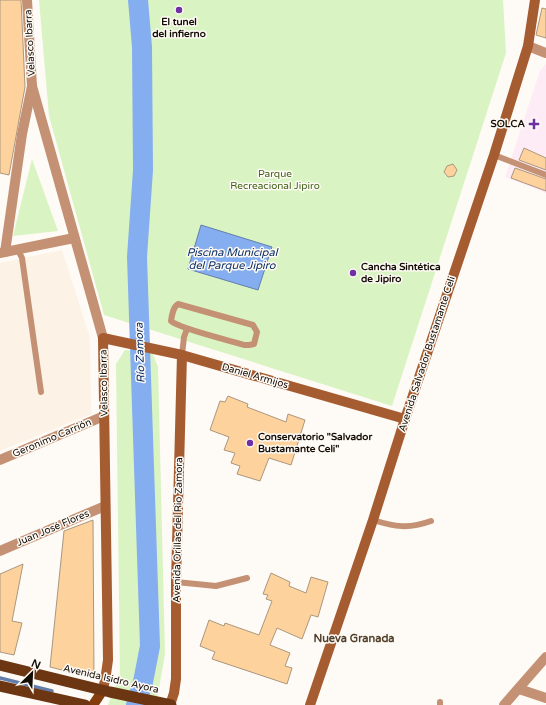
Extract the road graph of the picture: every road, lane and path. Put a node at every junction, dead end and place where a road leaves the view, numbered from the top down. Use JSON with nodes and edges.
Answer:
{"nodes":[{"id":1,"x":27,"y":0,"type":"edge"},
{"id":2,"x":535,"y":0,"type":"edge"},
{"id":3,"x":528,"y":46,"type":"junction"},
{"id":4,"x":546,"y":53,"type":"edge"},
{"id":5,"x":32,"y":86,"type":"junction"},
{"id":6,"x":494,"y":155,"type":"junction"},
{"id":7,"x":546,"y":175,"type":"edge"},
{"id":8,"x":74,"y":238,"type":"junction"},
{"id":9,"x":18,"y":250,"type":"junction"},
{"id":10,"x":3,"y":253,"type":"edge"},
{"id":11,"x":187,"y":329,"type":"junction"},
{"id":12,"x":103,"y":338,"type":"junction"},
{"id":13,"x":182,"y":355,"type":"junction"},
{"id":14,"x":41,"y":392,"type":"dead end"},
{"id":15,"x":104,"y":416,"type":"junction"},
{"id":16,"x":405,"y":419,"type":"junction"},
{"id":17,"x":0,"y":460,"type":"edge"},
{"id":18,"x":105,"y":506,"type":"junction"},
{"id":19,"x":373,"y":520,"type":"junction"},
{"id":20,"x":431,"y":521,"type":"dead end"},
{"id":21,"x":0,"y":551,"type":"edge"},
{"id":22,"x":246,"y":578,"type":"dead end"},
{"id":23,"x":176,"y":582,"type":"junction"},
{"id":24,"x":546,"y":657,"type":"edge"},
{"id":25,"x":0,"y":665,"type":"edge"},
{"id":26,"x":0,"y":686,"type":"edge"},
{"id":27,"x":519,"y":689,"type":"junction"},
{"id":28,"x":106,"y":691,"type":"junction"},
{"id":29,"x":546,"y":698,"type":"edge"},
{"id":30,"x":85,"y":705,"type":"edge"},
{"id":31,"x":93,"y":705,"type":"edge"},
{"id":32,"x":169,"y":705,"type":"edge"},
{"id":33,"x":310,"y":705,"type":"edge"},
{"id":34,"x":504,"y":705,"type":"edge"}],
"edges":[{"from":1,"to":5,"type":"street","name":"Velasco Ibarra"},
{"from":2,"to":3,"type":"main road","name":"Avenida Salvador Bustamante Celi"},
{"from":3,"to":4,"type":"street"},
{"from":3,"to":6,"type":"main road","name":"Avenida Salvador Bustamante Celi"},
{"from":5,"to":8,"type":"street","name":"Velasco Ibarra"},
{"from":5,"to":10,"type":"street","name":"Velasco Ibarra"},
{"from":6,"to":7,"type":"lane"},
{"from":6,"to":16,"type":"main road","name":"Avenida Salvador Bustamante Celi"},
{"from":8,"to":9,"type":"street"},
{"from":8,"to":12,"type":"street","name":"Velasco Ibarra"},
{"from":9,"to":10,"type":"street"},
{"from":9,"to":14,"type":"lane"},
{"from":11,"to":11,"type":"lane"},
{"from":11,"to":13,"type":"lane"},
{"from":12,"to":13,"type":"main road","name":"Daniel Armijos"},
{"from":12,"to":15,"type":"main road","name":"Velasco Ibarra"},
{"from":13,"to":16,"type":"main road","name":"Daniel Armijos"},
{"from":13,"to":23,"type":"main road","name":"Avenida Orillas del Rio Zamora"},
{"from":15,"to":17,"type":"street","name":"Geronimo Carrión"},
{"from":15,"to":18,"type":"main road","name":"Velasco Ibarra"},
{"from":16,"to":19,"type":"main road","name":"Avenida Salvador Bustamante Celi"},
{"from":18,"to":21,"type":"street","name":"Juan José Flores"},
{"from":18,"to":28,"type":"main road","name":"Velasco Ibarra"},
{"from":19,"to":20,"type":"lane"},
{"from":19,"to":33,"type":"main road","name":"Avenida Salvador Bustamante Celi"},
{"from":22,"to":23,"type":"lane"},
{"from":23,"to":32,"type":"main road","name":"Avenida Orillas del Rio Zamora"},
{"from":24,"to":27,"type":"street"},
{"from":25,"to":28,"type":"highway","name":"Avenida Isidro Ayora"},
{"from":26,"to":30,"type":"highway"},
{"from":27,"to":29,"type":"street"},
{"from":27,"to":34,"type":"street"},
{"from":28,"to":31,"type":"main road"},
{"from":28,"to":32,"type":"highway","name":"Avenida Isidro Ayora"}]}
